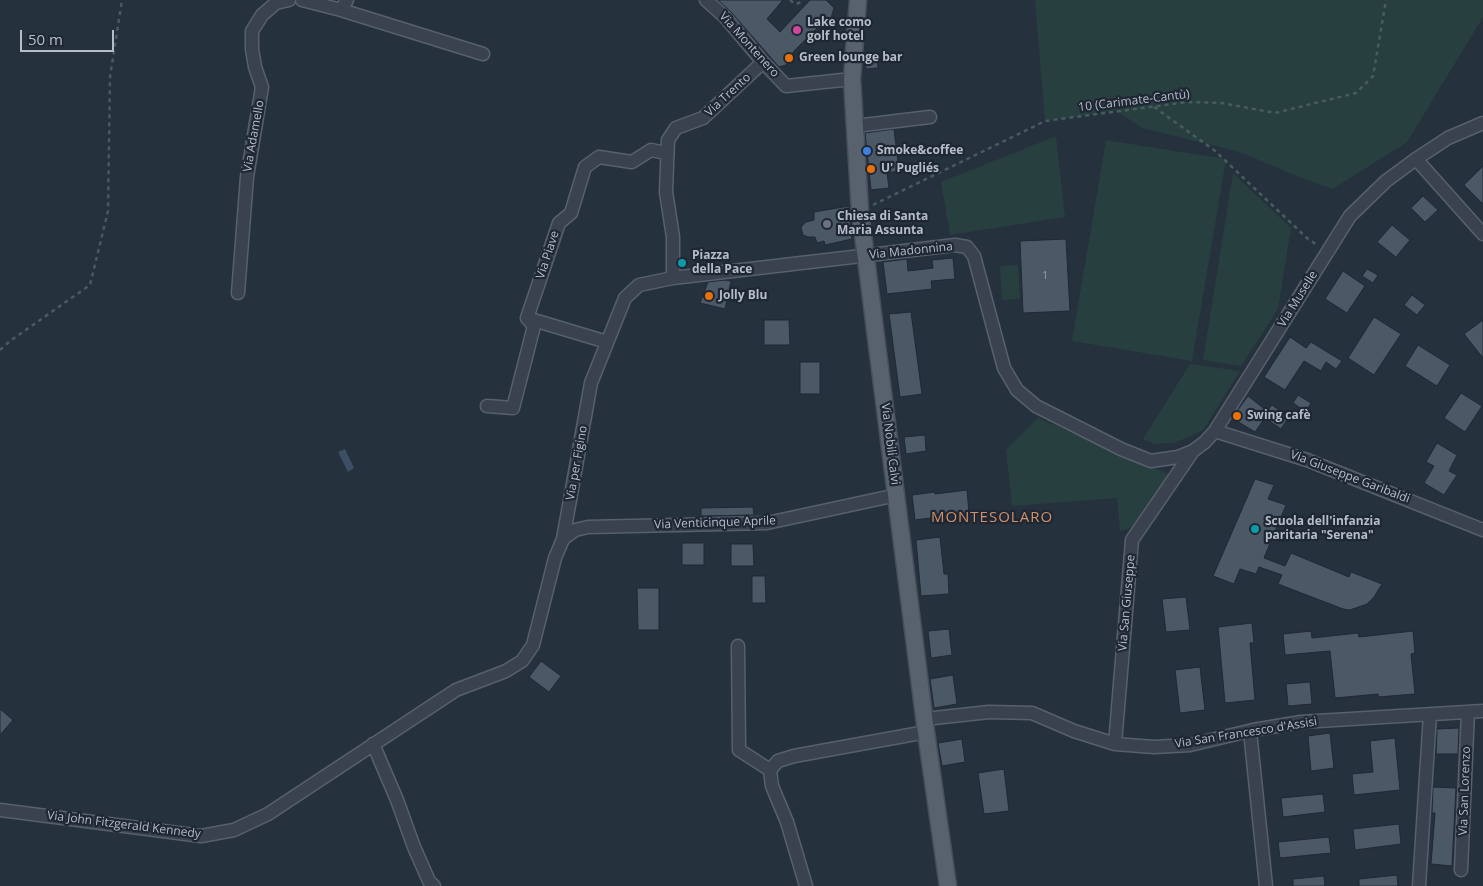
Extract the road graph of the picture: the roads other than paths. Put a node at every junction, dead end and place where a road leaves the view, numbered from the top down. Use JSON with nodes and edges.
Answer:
{"nodes":[{"id":1,"x":289,"y":0,"type":"edge"},
{"id":2,"x":302,"y":0,"type":"edge"},
{"id":3,"x":706,"y":0,"type":"edge"},
{"id":4,"x":858,"y":0,"type":"edge"},
{"id":5,"x":344,"y":5,"type":"edge"},
{"id":6,"x":483,"y":54,"type":"dead end"},
{"id":7,"x":763,"y":62,"type":"junction"},
{"id":8,"x":852,"y":79,"type":"junction"},
{"id":9,"x":930,"y":117,"type":"dead end"},
{"id":10,"x":1483,"y":123,"type":"edge"},
{"id":11,"x":855,"y":126,"type":"junction"},
{"id":12,"x":666,"y":153,"type":"junction"},
{"id":13,"x":1416,"y":158,"type":"junction"},
{"id":14,"x":1483,"y":234,"type":"edge"},
{"id":15,"x":867,"y":256,"type":"junction"},
{"id":16,"x":673,"y":278,"type":"junction"},
{"id":17,"x":238,"y":294,"type":"dead end"},
{"id":18,"x":527,"y":318,"type":"junction"},
{"id":19,"x":608,"y":342,"type":"junction"},
{"id":20,"x":487,"y":406,"type":"dead end"},
{"id":21,"x":1215,"y":431,"type":"junction"},
{"id":22,"x":1121,"y":449,"type":"joint"},
{"id":23,"x":1193,"y":451,"type":"junction"},
{"id":24,"x":897,"y":495,"type":"junction"},
{"id":25,"x":1483,"y":530,"type":"edge"},
{"id":26,"x":563,"y":539,"type":"junction"},
{"id":27,"x":738,"y":646,"type":"dead end"},
{"id":28,"x":506,"y":672,"type":"joint"},
{"id":29,"x":1483,"y":711,"type":"edge"},
{"id":30,"x":1468,"y":712,"type":"junction"},
{"id":31,"x":1430,"y":714,"type":"junction"},
{"id":32,"x":925,"y":725,"type":"junction"},
{"id":33,"x":1250,"y":731,"type":"junction"},
{"id":34,"x":373,"y":744,"type":"junction"},
{"id":35,"x":1115,"y":744,"type":"junction"},
{"id":36,"x":770,"y":770,"type":"junction"},
{"id":37,"x":0,"y":810,"type":"edge"},
{"id":38,"x":1461,"y":870,"type":"dead end"},
{"id":39,"x":434,"y":886,"type":"edge"},
{"id":40,"x":806,"y":886,"type":"edge"},
{"id":41,"x":948,"y":886,"type":"edge"},
{"id":42,"x":1266,"y":886,"type":"edge"},
{"id":43,"x":1419,"y":886,"type":"edge"}],
"edges":[{"from":1,"to":17,"type":"street","name":"Via Adamello"},
{"from":2,"to":5,"type":"street"},
{"from":3,"to":7,"type":"street","name":"Via Montenero"},
{"from":4,"to":8,"type":"main road","name":"Via Nobili Calvi"},
{"from":5,"to":6,"type":"street"},
{"from":7,"to":8,"type":"street","name":"Via Montenero"},
{"from":7,"to":12,"type":"street","name":"Via Trento"},
{"from":8,"to":11,"type":"main road","name":"Via Nobili Calvi"},
{"from":9,"to":11,"type":"street"},
{"from":10,"to":13,"type":"street","name":"Via Muselle"},
{"from":11,"to":15,"type":"main road","name":"Via Nobili Calvi"},
{"from":12,"to":16,"type":"street"},
{"from":12,"to":18,"type":"street","name":"Via Piave"},
{"from":13,"to":14,"type":"street"},
{"from":13,"to":21,"type":"street","name":"Via Muselle"},
{"from":15,"to":16,"type":"street","name":"Via Madonnina"},
{"from":15,"to":22,"type":"street","name":"Via Madonnina"},
{"from":15,"to":24,"type":"main road","name":"Via Nobili Calvi"},
{"from":16,"to":19,"type":"street","name":"Via per Figino"},
{"from":18,"to":19,"type":"street"},
{"from":18,"to":20,"type":"street","name":"Via Piave"},
{"from":19,"to":26,"type":"street","name":"Via per Figino"},
{"from":21,"to":23,"type":"street","name":"Via Muselle"},
{"from":21,"to":25,"type":"street","name":"Via Giuseppe Garibaldi"},
{"from":22,"to":23,"type":"street","name":"Via Muselle"},
{"from":23,"to":35,"type":"street","name":"Via San Giuseppe"},
{"from":24,"to":26,"type":"street","name":"Via Venticinque Aprile"},
{"from":24,"to":32,"type":"main road","name":"Via Nobili Calvi"},
{"from":26,"to":28,"type":"street","name":"Via per Figino"},
{"from":27,"to":36,"type":"street"},
{"from":28,"to":34,"type":"street","name":"Via John Fitzgerald Kennedy"},
{"from":29,"to":30,"type":"street","name":"Via San Francesco d'Assisi"},
{"from":30,"to":31,"type":"street","name":"Via San Francesco d'Assisi"},
{"from":30,"to":38,"type":"street","name":"Via San Lorenzo"},
{"from":31,"to":33,"type":"street","name":"Via San Francesco d'Assisi"},
{"from":31,"to":43,"type":"street"},
{"from":32,"to":35,"type":"street","name":"Via San Francesco d'Assisi"},
{"from":32,"to":36,"type":"street","name":"Via San Francesco d'Assisi"},
{"from":32,"to":41,"type":"main road","name":"Via Nobili Calvi"},
{"from":33,"to":35,"type":"street","name":"Via San Francesco d'Assisi"},
{"from":33,"to":42,"type":"street"},
{"from":34,"to":37,"type":"street","name":"Via John Fitzgerald Kennedy"},
{"from":34,"to":39,"type":"street"},
{"from":36,"to":40,"type":"street"}]}
